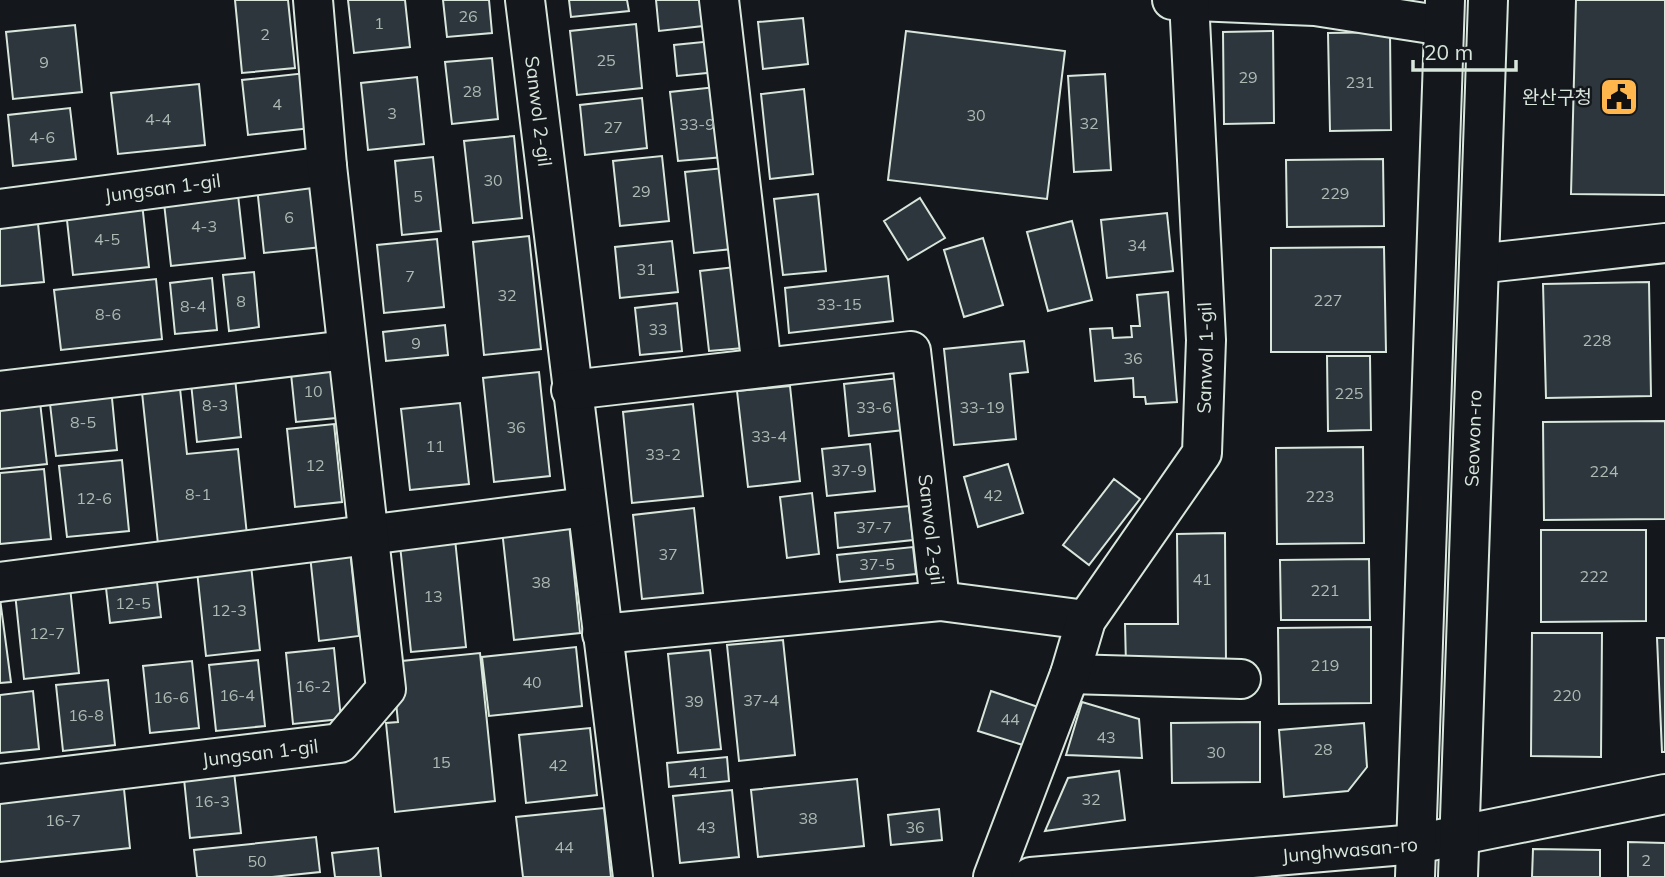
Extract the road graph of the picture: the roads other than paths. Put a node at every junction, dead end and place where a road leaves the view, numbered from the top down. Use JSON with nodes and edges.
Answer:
{"nodes":[{"id":1,"x":313,"y":0,"type":"edge"},
{"id":2,"x":525,"y":0,"type":"edge"},
{"id":3,"x":719,"y":0,"type":"edge"},
{"id":4,"x":1488,"y":0,"type":"edge"},
{"id":5,"x":1183,"y":1,"type":"edge"},
{"id":6,"x":1444,"y":13,"type":"edge"},
{"id":7,"x":327,"y":166,"type":"junction"},
{"id":8,"x":0,"y":209,"type":"edge"},
{"id":9,"x":1665,"y":243,"type":"edge"},
{"id":10,"x":1495,"y":262,"type":"dead end"},
{"id":11,"x":347,"y":350,"type":"junction"},
{"id":12,"x":762,"y":368,"type":"junction"},
{"id":13,"x":571,"y":390,"type":"junction"},
{"id":14,"x":0,"y":391,"type":"edge"},
{"id":15,"x":586,"y":507,"type":"junction"},
{"id":16,"x":371,"y":535,"type":"junction"},
{"id":17,"x":4,"y":581,"type":"edge"},
{"id":18,"x":940,"y":601,"type":"junction"},
{"id":19,"x":1086,"y":620,"type":"junction"},
{"id":20,"x":602,"y":634,"type":"junction"},
{"id":21,"x":1070,"y":674,"type":"junction"},
{"id":22,"x":1241,"y":679,"type":"dead end"},
{"id":23,"x":0,"y":784,"type":"edge"},
{"id":24,"x":1665,"y":794,"type":"edge"},
{"id":25,"x":1459,"y":835,"type":"junction"},
{"id":26,"x":1416,"y":861,"type":"edge"},
{"id":27,"x":633,"y":877,"type":"edge"},
{"id":28,"x":993,"y":877,"type":"edge"},
{"id":29,"x":1031,"y":877,"type":"edge"},
{"id":30,"x":1458,"y":877,"type":"edge"}],
"edges":[{"from":1,"to":7,"type":"street","name":"Jungsan 1-gil"},
{"from":2,"to":13,"type":"street","name":"Sanwol 2-gil"},
{"from":3,"to":12,"type":"street"},
{"from":4,"to":25,"type":"street","name":"Seowon-ro"},
{"from":5,"to":6,"type":"street","name":"Sanwol 1-gil"},
{"from":5,"to":19,"type":"street","name":"Sanwol 1-gil"},
{"from":6,"to":26,"type":"street"},
{"from":7,"to":8,"type":"street","name":"Jungsan 1-gil"},
{"from":7,"to":11,"type":"street","name":"Jungsan 1-gil"},
{"from":9,"to":10,"type":"street"},
{"from":11,"to":14,"type":"street"},
{"from":11,"to":16,"type":"street","name":"Jungsan 1-gil"},
{"from":12,"to":13,"type":"street","name":"Sanwol 2-gil"},
{"from":12,"to":18,"type":"street","name":"Sanwol 2-gil"},
{"from":13,"to":15,"type":"street","name":"Sanwol 2-gil"},
{"from":15,"to":16,"type":"street"},
{"from":15,"to":20,"type":"street","name":"Sanwol 2-gil"},
{"from":16,"to":17,"type":"street"},
{"from":16,"to":23,"type":"street","name":"Jungsan 1-gil"},
{"from":18,"to":19,"type":"street"},
{"from":18,"to":20,"type":"street","name":"Sanwol 2-gil"},
{"from":19,"to":21,"type":"street","name":"Sanwol 1-gil"},
{"from":20,"to":27,"type":"street","name":"Sanwol 2-gil"},
{"from":21,"to":22,"type":"street"},
{"from":21,"to":28,"type":"street","name":"Sanwol 1-gil"},
{"from":24,"to":25,"type":"street","name":"Junghwasan-ro"},
{"from":25,"to":26,"type":"street","name":"Junghwasan-ro"},
{"from":25,"to":30,"type":"street","name":"Seowon-ro"},
{"from":26,"to":29,"type":"street","name":"Junghwasan-ro"}]}
